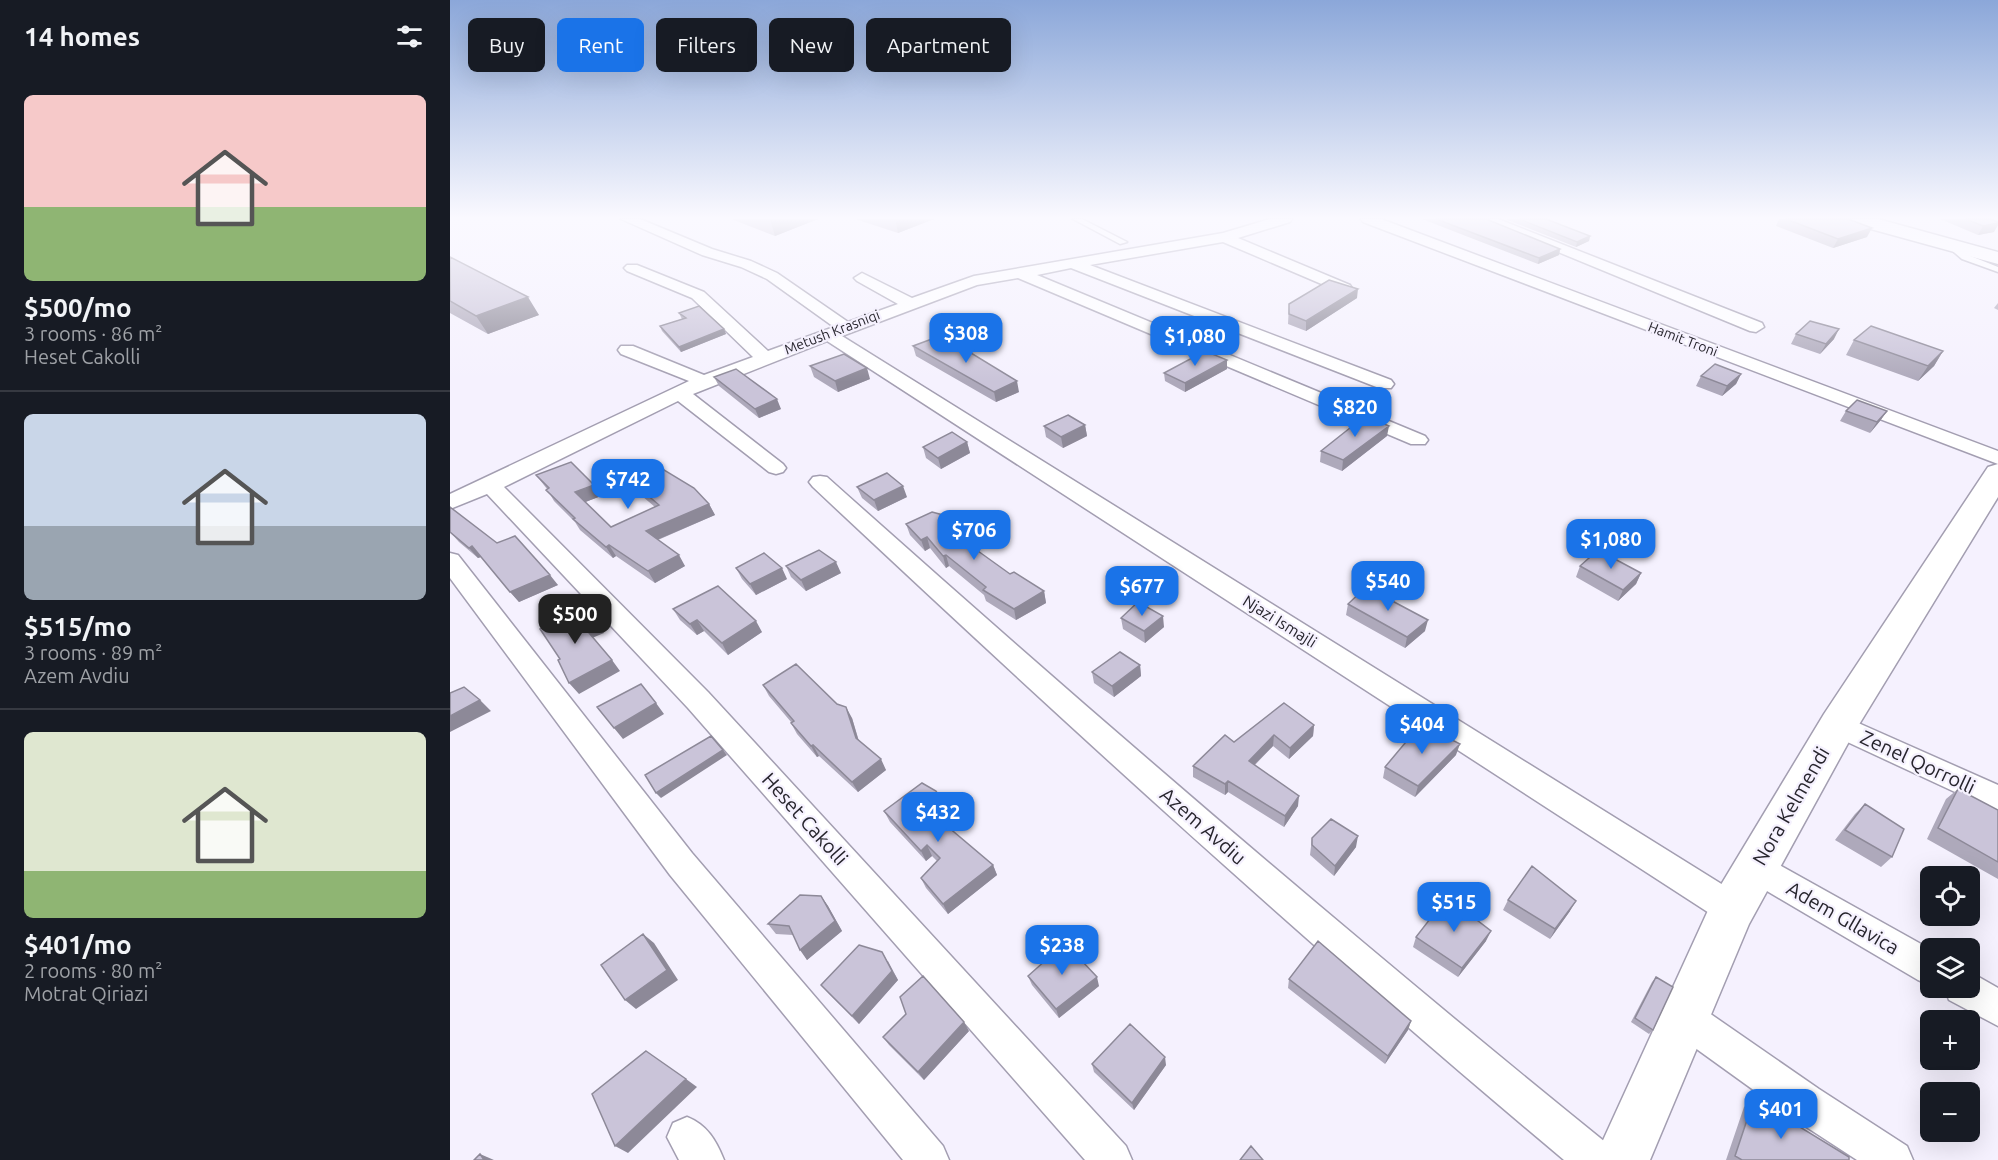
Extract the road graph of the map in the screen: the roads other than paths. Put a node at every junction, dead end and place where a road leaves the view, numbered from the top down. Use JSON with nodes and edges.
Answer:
{"nodes":[{"id":1,"x":645,"y":273,"type":"edge"},
{"id":2,"x":766,"y":273,"type":"edge"},
{"id":3,"x":1012,"y":273,"type":"edge"},
{"id":4,"x":1021,"y":273,"type":"edge"},
{"id":5,"x":1097,"y":273,"type":"edge"},
{"id":6,"x":1309,"y":273,"type":"edge"},
{"id":7,"x":1511,"y":273,"type":"edge"},
{"id":8,"x":1621,"y":273,"type":"edge"},
{"id":9,"x":862,"y":278,"type":"dead end"},
{"id":10,"x":1344,"y":288,"type":"edge"},
{"id":11,"x":909,"y":303,"type":"junction"},
{"id":12,"x":1756,"y":327,"type":"dead end"},
{"id":13,"x":837,"y":330,"type":"junction"},
{"id":14,"x":627,"y":350,"type":"dead end"},
{"id":15,"x":765,"y":358,"type":"junction"},
{"id":16,"x":704,"y":381,"type":"junction"},
{"id":17,"x":1385,"y":384,"type":"dead end"},
{"id":18,"x":680,"y":393,"type":"junction"},
{"id":19,"x":1418,"y":440,"type":"dead end"},
{"id":20,"x":1998,"y":458,"type":"edge"},
{"id":21,"x":776,"y":468,"type":"dead end"},
{"id":22,"x":1998,"y":473,"type":"edge"},
{"id":23,"x":820,"y":482,"type":"dead end"},
{"id":24,"x":490,"y":485,"type":"junction"},
{"id":25,"x":450,"y":502,"type":"edge"},
{"id":26,"x":450,"y":561,"type":"edge"},
{"id":27,"x":1838,"y":725,"type":"junction"},
{"id":28,"x":1998,"y":799,"type":"edge"},
{"id":29,"x":1756,"y":867,"type":"junction"},
{"id":30,"x":1732,"y":909,"type":"junction"},
{"id":31,"x":1920,"y":962,"type":"edge"},
{"id":32,"x":1980,"y":998,"type":"edge"},
{"id":33,"x":1998,"y":1008,"type":"edge"},
{"id":34,"x":1686,"y":1019,"type":"junction"},
{"id":35,"x":929,"y":1160,"type":"edge"},
{"id":36,"x":1112,"y":1160,"type":"edge"},
{"id":37,"x":1596,"y":1160,"type":"edge"},
{"id":38,"x":1622,"y":1160,"type":"edge"},
{"id":39,"x":1893,"y":1160,"type":"edge"}],
"edges":[{"from":1,"to":15,"type":"street","name":"Metush Krasniqi"},
{"from":2,"to":13,"type":"street","name":"Njazi Ismajli"},
{"from":3,"to":11,"type":"street","name":"Metush Krasniqi"},
{"from":4,"to":19,"type":"street"},
{"from":5,"to":17,"type":"street"},
{"from":6,"to":10,"type":"street"},
{"from":7,"to":20,"type":"street","name":"Hamit Troni"},
{"from":8,"to":12,"type":"street"},
{"from":9,"to":11,"type":"street"},
{"from":11,"to":13,"type":"street","name":"Metush Krasniqi"},
{"from":13,"to":15,"type":"street","name":"Metush Krasniqi"},
{"from":13,"to":30,"type":"street","name":"Njazi Ismajli"},
{"from":14,"to":16,"type":"street"},
{"from":15,"to":16,"type":"street","name":"Metush Krasniqi"},
{"from":16,"to":18,"type":"street","name":"Metush Krasniqi"},
{"from":18,"to":21,"type":"street"},
{"from":18,"to":24,"type":"street","name":"Metush Krasniqi"},
{"from":22,"to":27,"type":"street","name":"Nora Kelmendi"},
{"from":23,"to":37,"type":"street","name":"Azem Avdiu"},
{"from":24,"to":25,"type":"street","name":"Metush Krasniqi"},
{"from":24,"to":36,"type":"street","name":"Heset Cakolli"},
{"from":26,"to":35,"type":"street"},
{"from":27,"to":28,"type":"street","name":"Zenel Qorrolli"},
{"from":27,"to":29,"type":"street","name":"Nora Kelmendi"},
{"from":29,"to":30,"type":"street","name":"Nora Kelmendi"},
{"from":29,"to":31,"type":"street","name":"Adem Gllavica"},
{"from":30,"to":34,"type":"street","name":"Nora Kelmendi"},
{"from":32,"to":33,"type":"street"},
{"from":34,"to":38,"type":"street","name":"Nora Kelmendi"},
{"from":34,"to":39,"type":"street"}]}
